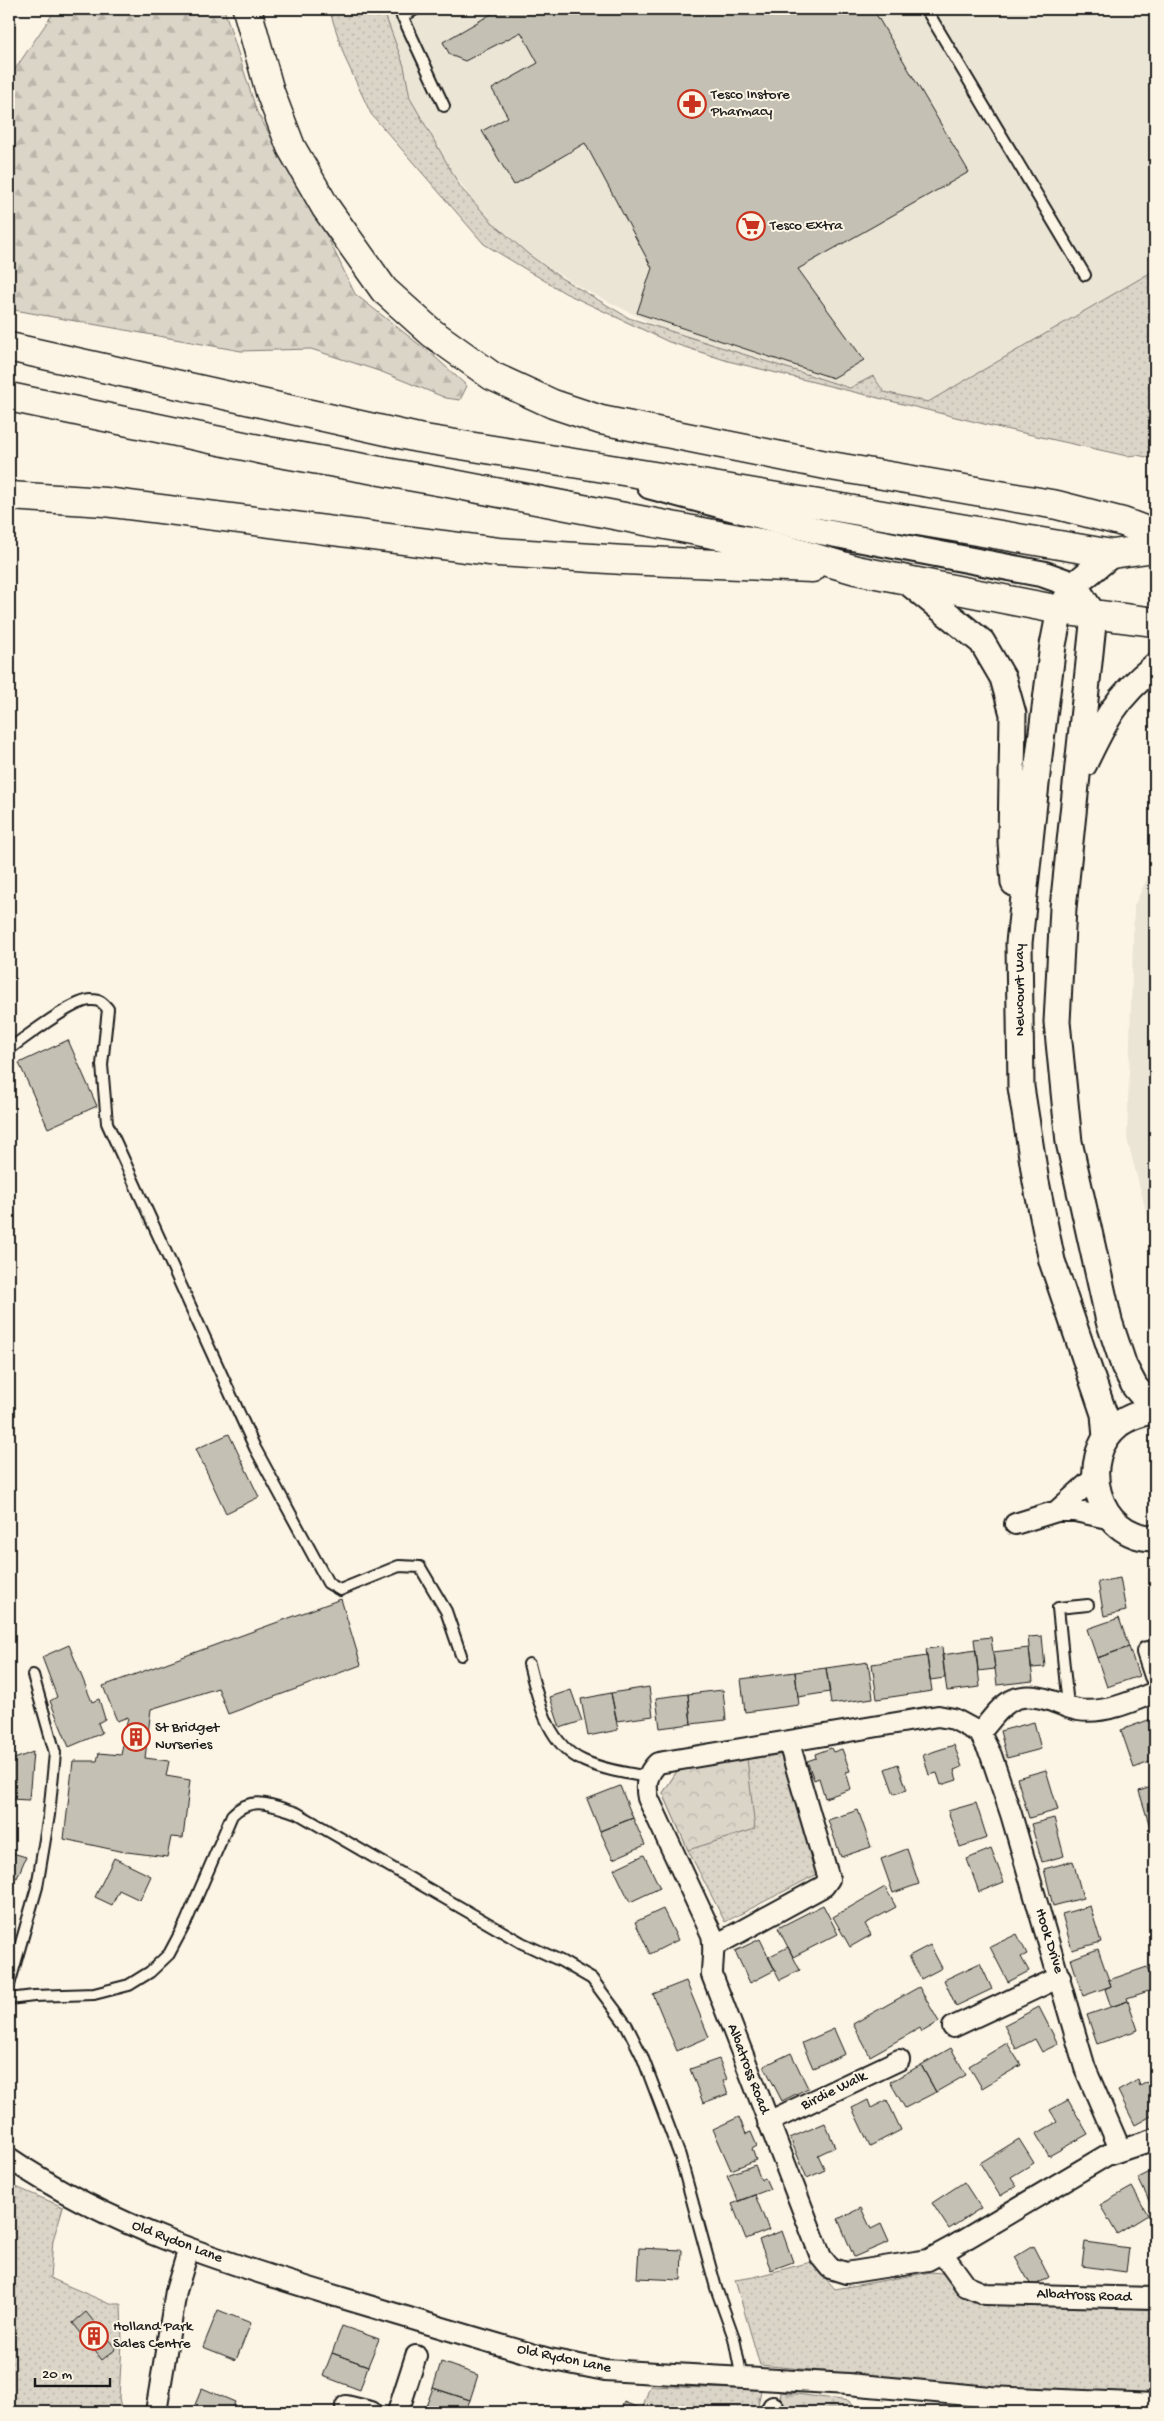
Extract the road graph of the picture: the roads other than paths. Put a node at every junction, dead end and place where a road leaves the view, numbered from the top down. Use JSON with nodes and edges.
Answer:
{"nodes":[{"id":1,"x":247,"y":9,"type":"edge"},
{"id":2,"x":416,"y":9,"type":"edge"},
{"id":3,"x":926,"y":9,"type":"edge"},
{"id":4,"x":400,"y":13,"type":"edge"},
{"id":5,"x":444,"y":106,"type":"dead end"},
{"id":6,"x":1084,"y":275,"type":"dead end"},
{"id":7,"x":9,"y":347,"type":"edge"},
{"id":8,"x":9,"y":397,"type":"edge"},
{"id":9,"x":543,"y":458,"type":"junction"},
{"id":10,"x":9,"y":496,"type":"edge"},
{"id":11,"x":1155,"y":534,"type":"edge"},
{"id":12,"x":1155,"y":548,"type":"edge"},
{"id":13,"x":1112,"y":554,"type":"junction"},
{"id":14,"x":856,"y":570,"type":"junction"},
{"id":15,"x":903,"y":578,"type":"junction"},
{"id":16,"x":1074,"y":585,"type":"junction"},
{"id":17,"x":1060,"y":610,"type":"junction"},
{"id":18,"x":1094,"y":615,"type":"junction"},
{"id":19,"x":1155,"y":622,"type":"edge"},
{"id":20,"x":1155,"y":666,"type":"edge"},
{"id":21,"x":1075,"y":784,"type":"junction"},
{"id":22,"x":1019,"y":943,"type":"junction"},
{"id":23,"x":9,"y":1049,"type":"edge"},
{"id":24,"x":1155,"y":1410,"type":"edge"},
{"id":25,"x":1106,"y":1438,"type":"junction"},
{"id":26,"x":1094,"y":1478,"type":"junction"},
{"id":27,"x":1058,"y":1511,"type":"junction"},
{"id":28,"x":1112,"y":1519,"type":"junction"},
{"id":29,"x":1015,"y":1524,"type":"dead end"},
{"id":30,"x":1153,"y":1541,"type":"edge"},
{"id":31,"x":1088,"y":1605,"type":"dead end"},
{"id":32,"x":1147,"y":1652,"type":"dead end"},
{"id":33,"x":461,"y":1655,"type":"dead end"},
{"id":34,"x":529,"y":1664,"type":"dead end"},
{"id":35,"x":33,"y":1675,"type":"dead end"},
{"id":36,"x":1155,"y":1676,"type":"edge"},
{"id":37,"x":1155,"y":1692,"type":"edge"},
{"id":38,"x":1068,"y":1706,"type":"junction"},
{"id":39,"x":980,"y":1733,"type":"junction"},
{"id":40,"x":789,"y":1743,"type":"junction"},
{"id":41,"x":653,"y":1770,"type":"junction"},
{"id":42,"x":714,"y":1946,"type":"junction"},
{"id":43,"x":1060,"y":1977,"type":"junction"},
{"id":44,"x":9,"y":1985,"type":"edge"},
{"id":45,"x":9,"y":1999,"type":"edge"},
{"id":46,"x":954,"y":2027,"type":"dead end"},
{"id":47,"x":898,"y":2060,"type":"dead end"},
{"id":48,"x":768,"y":2122,"type":"junction"},
{"id":49,"x":1155,"y":2139,"type":"edge"},
{"id":50,"x":1120,"y":2149,"type":"junction"},
{"id":51,"x":9,"y":2158,"type":"edge"},
{"id":52,"x":189,"y":2248,"type":"junction"},
{"id":53,"x":942,"y":2253,"type":"junction"},
{"id":54,"x":1155,"y":2298,"type":"edge"},
{"id":55,"x":416,"y":2356,"type":"dead end"},
{"id":56,"x":742,"y":2379,"type":"junction"},
{"id":57,"x":1155,"y":2404,"type":"edge"},
{"id":58,"x":346,"y":2406,"type":"dead end"},
{"id":59,"x":1128,"y":2407,"type":"edge"},
{"id":60,"x":156,"y":2412,"type":"edge"},
{"id":61,"x":371,"y":2412,"type":"edge"},
{"id":62,"x":398,"y":2412,"type":"edge"}],
"edges":[{"from":1,"to":11,"type":"main road"},
{"from":2,"to":4,"type":"lane"},
{"from":3,"to":6,"type":"lane"},
{"from":4,"to":5,"type":"lane"},
{"from":7,"to":9,"type":"main road"},
{"from":8,"to":14,"type":"main road"},
{"from":9,"to":13,"type":"main road"},
{"from":9,"to":16,"type":"street"},
{"from":10,"to":14,"type":"main road"},
{"from":12,"to":13,"type":"main road"},
{"from":13,"to":16,"type":"street","name":"Newcourt Way"},
{"from":14,"to":15,"type":"main road"},
{"from":15,"to":17,"type":"main road"},
{"from":15,"to":22,"type":"street"},
{"from":16,"to":17,"type":"street","name":"Newcourt Way"},
{"from":16,"to":18,"type":"street"},
{"from":17,"to":18,"type":"main road"},
{"from":17,"to":22,"type":"street","name":"Newcourt Way"},
{"from":18,"to":19,"type":"main road"},
{"from":18,"to":21,"type":"street"},
{"from":20,"to":21,"type":"street"},
{"from":21,"to":24,"type":"street"},
{"from":22,"to":25,"type":"street","name":"Newcourt Way"},
{"from":23,"to":33,"type":"lane"},
{"from":24,"to":25,"type":"street"},
{"from":25,"to":26,"type":"street"},
{"from":26,"to":27,"type":"street"},
{"from":26,"to":28,"type":"street"},
{"from":27,"to":28,"type":"street"},
{"from":27,"to":29,"type":"street"},
{"from":28,"to":30,"type":"street"},
{"from":31,"to":38,"type":"lane"},
{"from":32,"to":36,"type":"street"},
{"from":34,"to":41,"type":"lane"},
{"from":35,"to":44,"type":"lane"},
{"from":37,"to":38,"type":"street"},
{"from":38,"to":39,"type":"street"},
{"from":39,"to":40,"type":"street"},
{"from":39,"to":43,"type":"street","name":"Hook Drive"},
{"from":40,"to":41,"type":"street"},
{"from":40,"to":42,"type":"street"},
{"from":41,"to":42,"type":"street","name":"Albatross Road"},
{"from":42,"to":48,"type":"street","name":"Albatross Road"},
{"from":43,"to":46,"type":"street"},
{"from":43,"to":50,"type":"street","name":"Hook Drive"},
{"from":45,"to":56,"type":"lane"},
{"from":47,"to":48,"type":"street","name":"Birdie Walk"},
{"from":48,"to":53,"type":"street","name":"Albatross Road"},
{"from":49,"to":50,"type":"street","name":"Albatross Road"},
{"from":50,"to":53,"type":"street","name":"Albatross Road"},
{"from":51,"to":52,"type":"street","name":"Old Rydon Lane"},
{"from":52,"to":56,"type":"street","name":"Old Rydon Lane"},
{"from":52,"to":60,"type":"street"},
{"from":53,"to":54,"type":"street","name":"Albatross Road"},
{"from":55,"to":62,"type":"street"},
{"from":56,"to":59,"type":"street","name":"Old Rydon Lane"},
{"from":57,"to":59,"type":"street","name":"Old Rydon Lane"},
{"from":58,"to":61,"type":"street"}]}
